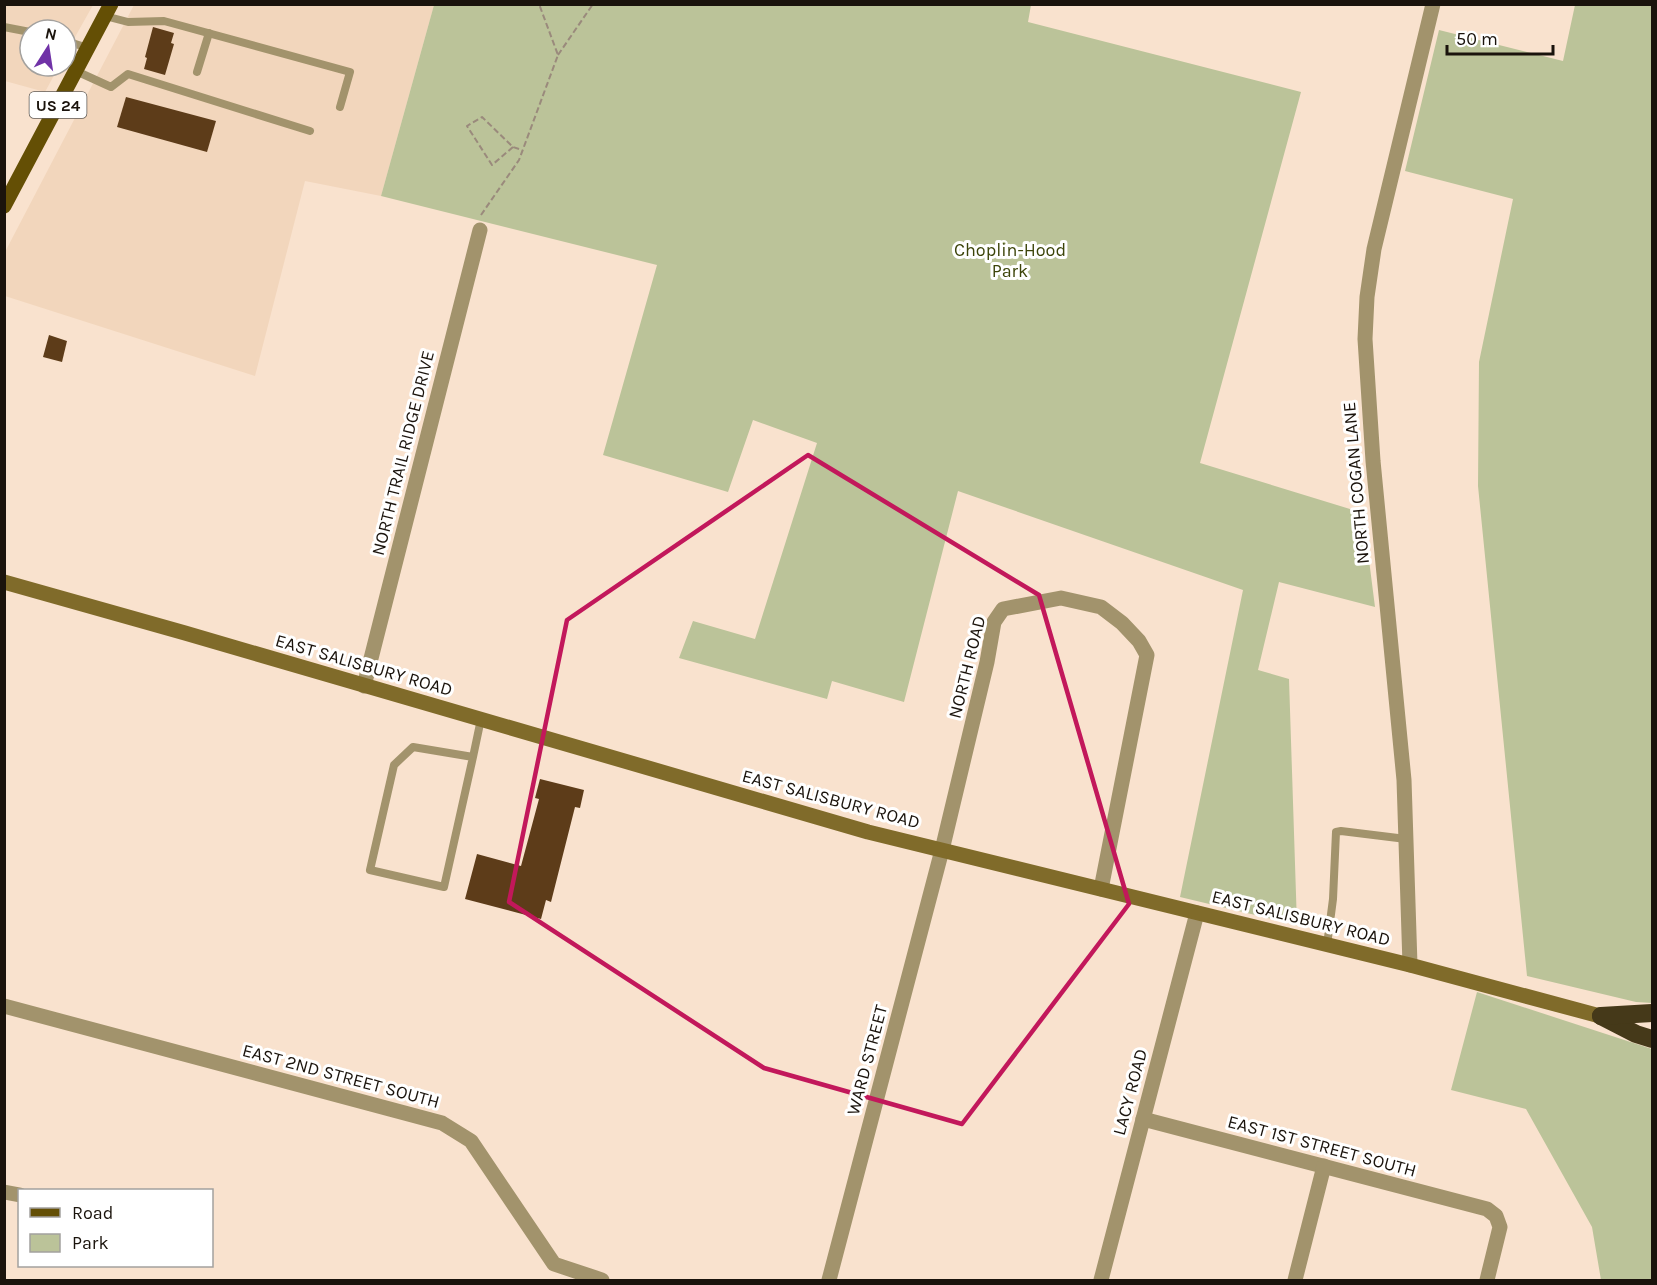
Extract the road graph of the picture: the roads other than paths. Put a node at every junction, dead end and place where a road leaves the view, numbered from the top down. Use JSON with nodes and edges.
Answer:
{"nodes":[{"id":1,"x":1433,"y":4,"type":"edge"},
{"id":2,"x":108,"y":10,"type":"edge"},
{"id":3,"x":209,"y":33,"type":"junction"},
{"id":4,"x":78,"y":45,"type":"edge"},
{"id":5,"x":88,"y":48,"type":"junction"},
{"id":6,"x":78,"y":67,"type":"edge"},
{"id":7,"x":78,"y":72,"type":"edge"},
{"id":8,"x":197,"y":72,"type":"dead end"},
{"id":9,"x":72,"y":78,"type":"edge"},
{"id":10,"x":340,"y":107,"type":"dead end"},
{"id":11,"x":310,"y":130,"type":"dead end"},
{"id":12,"x":4,"y":206,"type":"edge"},
{"id":13,"x":480,"y":223,"type":"road end"},
{"id":14,"x":4,"y":582,"type":"edge"},
{"id":15,"x":364,"y":686,"type":"junction"},
{"id":16,"x":481,"y":719,"type":"junction"},
{"id":17,"x":473,"y":757,"type":"junction"},
{"id":18,"x":1406,"y":839,"type":"junction"},
{"id":19,"x":942,"y":850,"type":"junction"},
{"id":20,"x":1101,"y":889,"type":"junction"},
{"id":21,"x":1197,"y":913,"type":"junction"},
{"id":22,"x":1327,"y":945,"type":"junction"},
{"id":23,"x":1410,"y":965,"type":"junction"},
{"id":24,"x":4,"y":1006,"type":"edge"},
{"id":25,"x":1653,"y":1013,"type":"edge"},
{"id":26,"x":1601,"y":1016,"type":"junction"},
{"id":27,"x":1653,"y":1031,"type":"edge"},
{"id":28,"x":1653,"y":1039,"type":"edge"},
{"id":29,"x":1143,"y":1119,"type":"junction"},
{"id":30,"x":1324,"y":1166,"type":"junction"},
{"id":31,"x":602,"y":1281,"type":"edge"},
{"id":32,"x":830,"y":1281,"type":"edge"},
{"id":33,"x":1101,"y":1281,"type":"edge"},
{"id":34,"x":1295,"y":1281,"type":"edge"},
{"id":35,"x":1487,"y":1281,"type":"edge"}],
"edges":[{"from":1,"to":18,"type":"street","name":"NORTH COGAN LANE"},
{"from":2,"to":3,"type":"lane"},
{"from":2,"to":5,"type":"main road","number":"US 24"},
{"from":3,"to":8,"type":"lane"},
{"from":3,"to":10,"type":"lane"},
{"from":4,"to":5,"type":"lane"},
{"from":5,"to":6,"type":"main road","number":"US 24"},
{"from":7,"to":11,"type":"lane"},
{"from":9,"to":12,"type":"main road","number":"US 24"},
{"from":13,"to":15,"type":"street","name":"NORTH TRAIL RIDGE DRIVE"},
{"from":14,"to":15,"type":"main road","name":"EAST SALISBURY ROAD"},
{"from":15,"to":16,"type":"main road","name":"EAST SALISBURY ROAD"},
{"from":16,"to":17,"type":"lane"},
{"from":16,"to":19,"type":"main road","name":"EAST SALISBURY ROAD"},
{"from":17,"to":17,"type":"lane"},
{"from":18,"to":22,"type":"lane"},
{"from":18,"to":23,"type":"street","name":"NORTH COGAN LANE"},
{"from":19,"to":20,"type":"main road","name":"EAST SALISBURY ROAD"},
{"from":19,"to":20,"type":"street","name":"NORTH ROAD"},
{"from":19,"to":32,"type":"street","name":"WARD STREET"},
{"from":20,"to":21,"type":"main road","name":"EAST SALISBURY ROAD"},
{"from":21,"to":22,"type":"main road","name":"EAST SALISBURY ROAD"},
{"from":21,"to":29,"type":"street","name":"LACY ROAD"},
{"from":22,"to":23,"type":"main road","name":"EAST SALISBURY ROAD"},
{"from":23,"to":26,"type":"main road","name":"EAST SALISBURY ROAD"},
{"from":24,"to":31,"type":"street","name":"EAST 2ND STREET SOUTH"},
{"from":25,"to":26,"type":"highway"},
{"from":26,"to":27,"type":"main road","name":"EAST SALISBURY ROAD"},
{"from":26,"to":28,"type":"highway"},
{"from":29,"to":30,"type":"street","name":"EAST 1ST STREET SOUTH"},
{"from":29,"to":33,"type":"street","name":"LACY ROAD"},
{"from":30,"to":34,"type":"street"},
{"from":30,"to":35,"type":"street","name":"EAST 1ST STREET SOUTH"}]}
